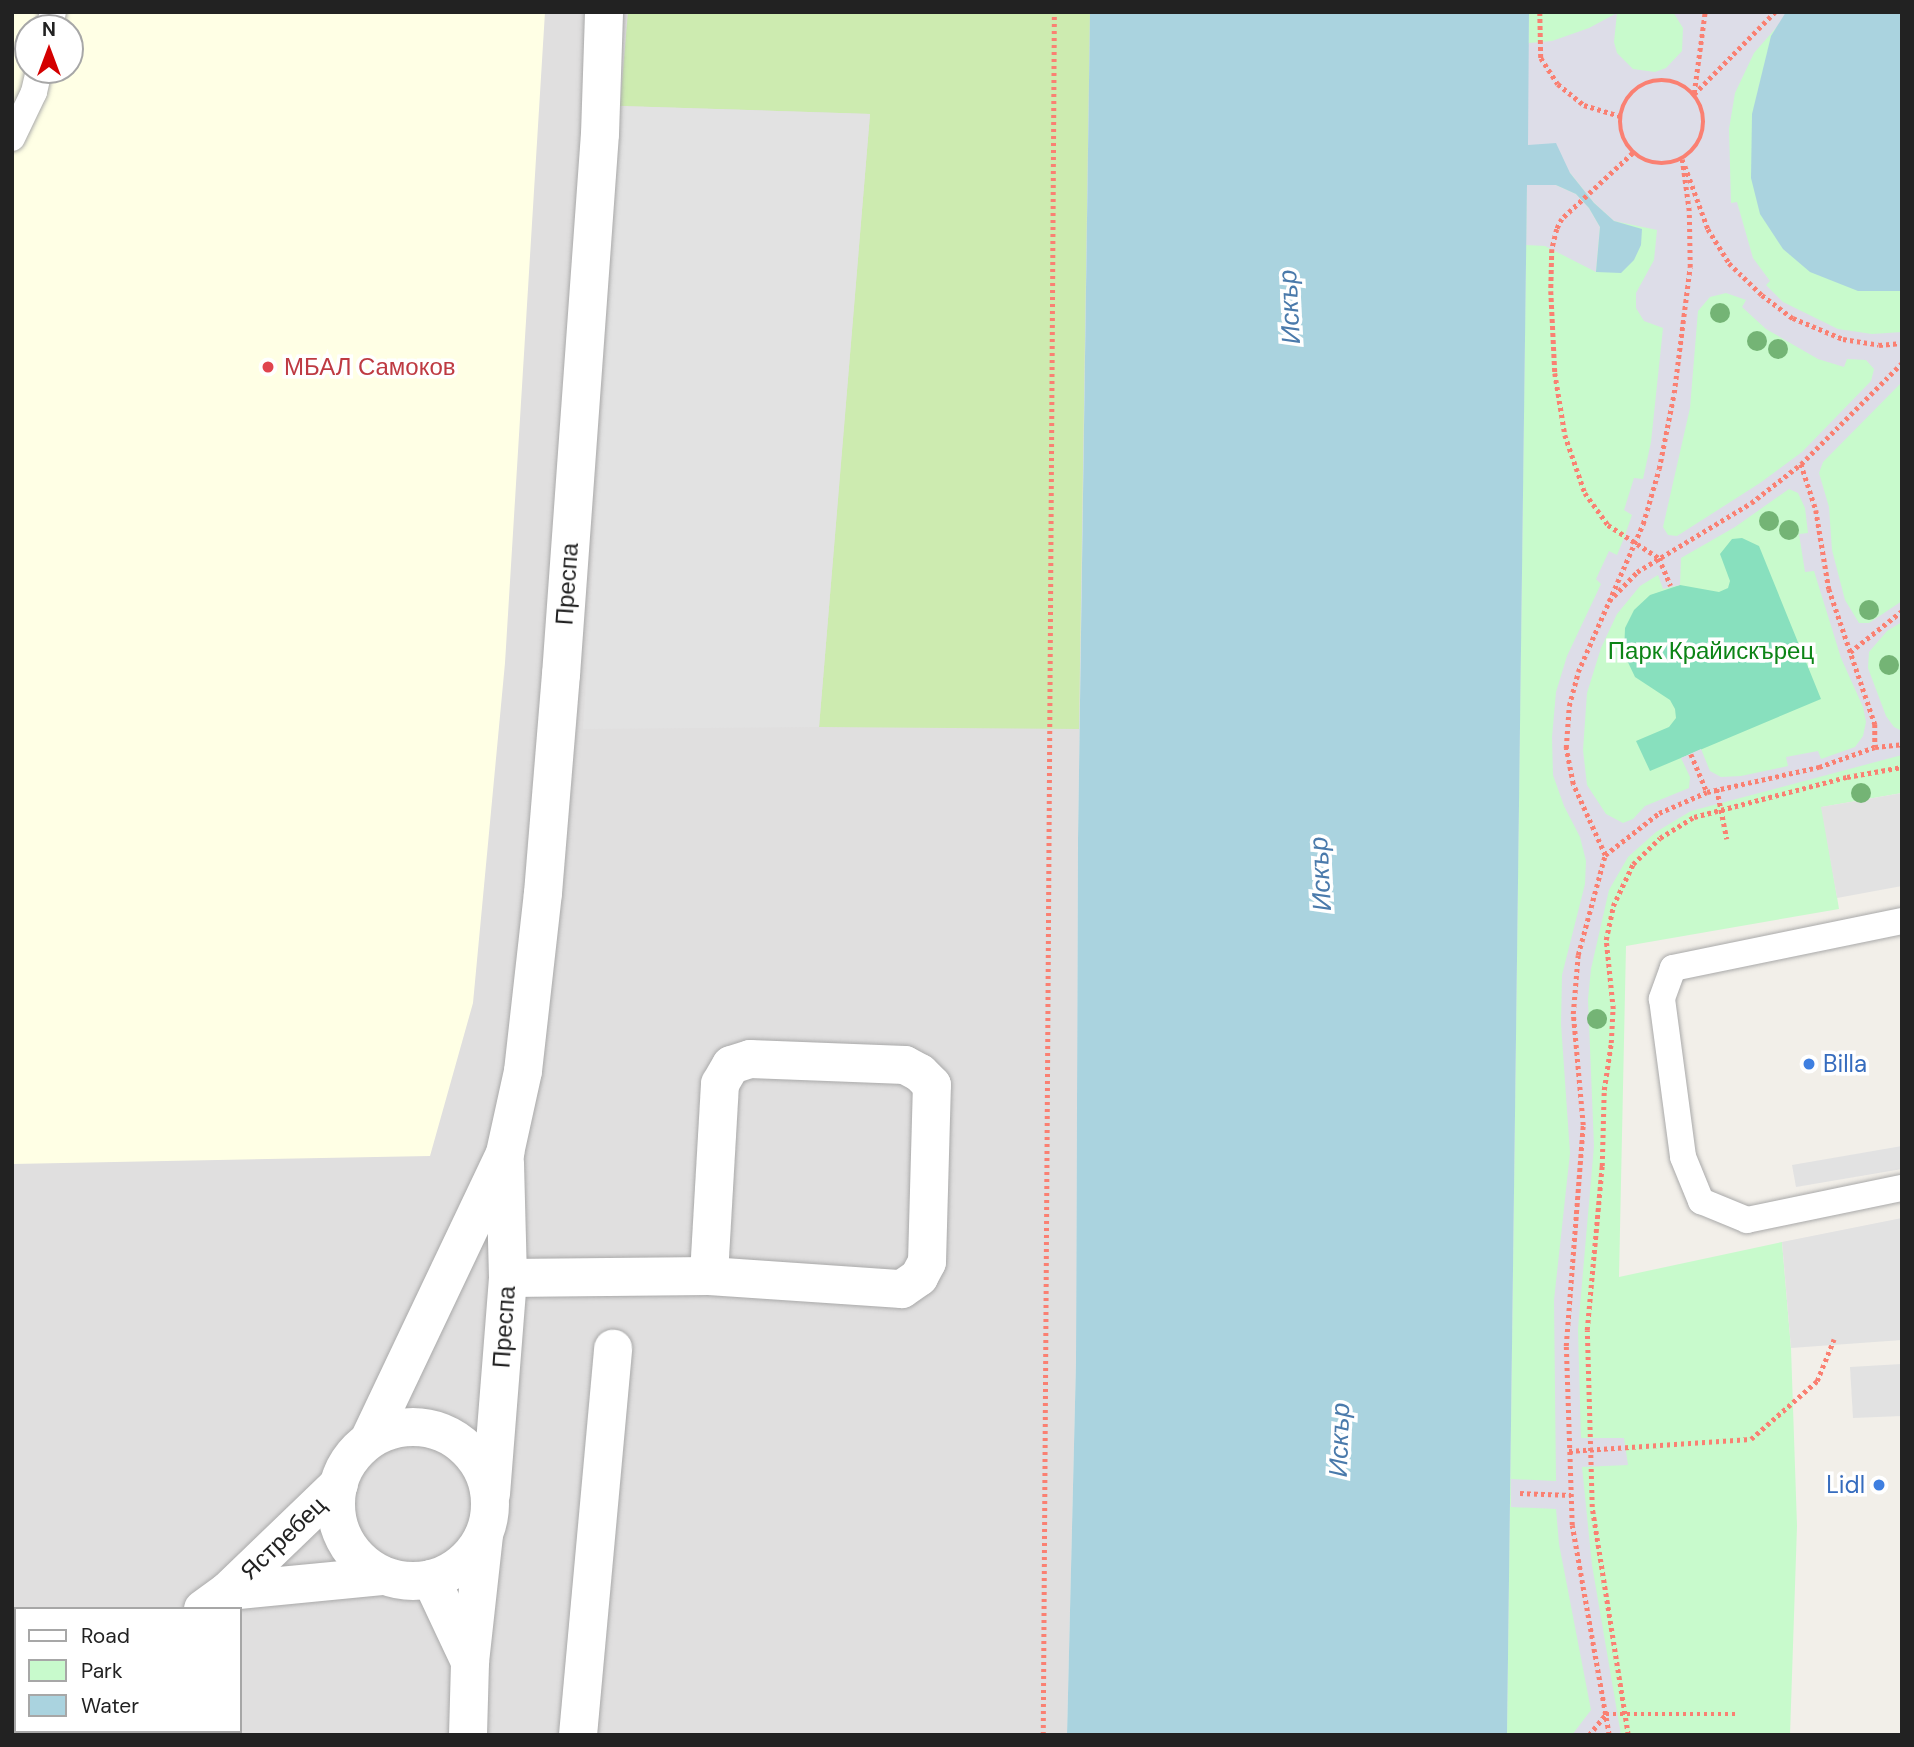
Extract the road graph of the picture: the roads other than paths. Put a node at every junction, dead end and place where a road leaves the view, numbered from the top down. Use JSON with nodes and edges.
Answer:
{"nodes":[{"id":1,"x":604,"y":12,"type":"edge"},
{"id":2,"x":36,"y":84,"type":"edge"},
{"id":3,"x":12,"y":138,"type":"edge"},
{"id":4,"x":1902,"y":921,"type":"edge"},
{"id":5,"x":505,"y":1153,"type":"junction"},
{"id":6,"x":1902,"y":1188,"type":"edge"},
{"id":7,"x":709,"y":1276,"type":"junction"},
{"id":8,"x":508,"y":1278,"type":"junction"},
{"id":9,"x":613,"y":1349,"type":"dead end"},
{"id":10,"x":369,"y":1440,"type":"junction"},
{"id":11,"x":339,"y":1484,"type":"junction"},
{"id":12,"x":487,"y":1518,"type":"junction"},
{"id":13,"x":384,"y":1576,"type":"junction"},
{"id":14,"x":431,"y":1579,"type":"junction"},
{"id":15,"x":216,"y":1600,"type":"edge"},
{"id":16,"x":470,"y":1662,"type":"junction"},
{"id":17,"x":468,"y":1735,"type":"edge"},
{"id":18,"x":578,"y":1735,"type":"edge"}],
"edges":[{"from":1,"to":5,"type":"street","name":"Преспа"},
{"from":2,"to":3,"type":"lane"},
{"from":4,"to":6,"type":"lane"},
{"from":5,"to":8,"type":"street","name":"Преспа"},
{"from":5,"to":10,"type":"street","name":"Преспа"},
{"from":7,"to":7,"type":"street"},
{"from":7,"to":8,"type":"street"},
{"from":8,"to":12,"type":"street","name":"Преспа"},
{"from":9,"to":18,"type":"street"},
{"from":10,"to":11,"type":"street"},
{"from":10,"to":12,"type":"street"},
{"from":11,"to":13,"type":"street"},
{"from":11,"to":15,"type":"street","name":"Ястребец"},
{"from":12,"to":14,"type":"street"},
{"from":12,"to":16,"type":"street","name":"Преспа"},
{"from":13,"to":14,"type":"street"},
{"from":13,"to":15,"type":"street","name":"Ястребец"},
{"from":14,"to":16,"type":"street","name":"Преспа"},
{"from":16,"to":17,"type":"street","name":"Преспа"}]}
